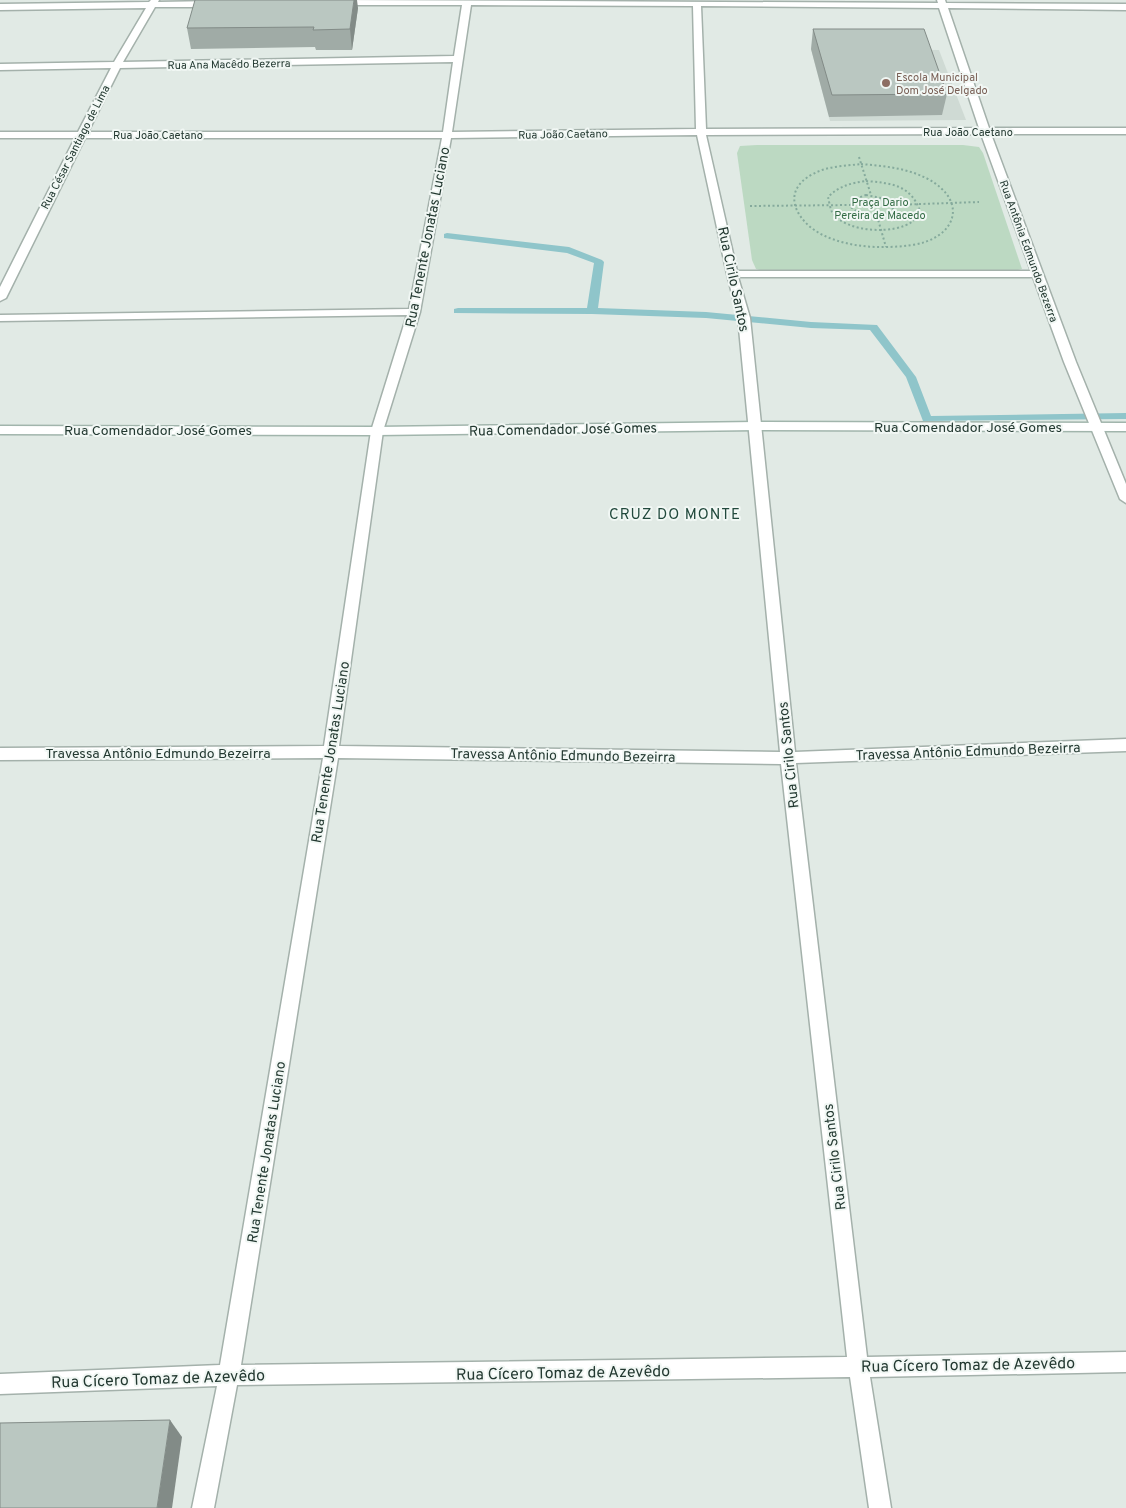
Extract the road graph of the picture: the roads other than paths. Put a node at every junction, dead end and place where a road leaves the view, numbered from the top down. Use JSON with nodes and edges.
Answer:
{"nodes":[{"id":1,"x":467,"y":1,"type":"edge"},
{"id":2,"x":154,"y":2,"type":"edge"},
{"id":3,"x":330,"y":3,"type":"edge"},
{"id":4,"x":942,"y":3,"type":"edge"},
{"id":5,"x":222,"y":4,"type":"edge"},
{"id":6,"x":697,"y":4,"type":"junction"},
{"id":7,"x":0,"y":7,"type":"edge"},
{"id":8,"x":1126,"y":7,"type":"edge"},
{"id":9,"x":458,"y":59,"type":"junction"},
{"id":10,"x":116,"y":66,"type":"junction"},
{"id":11,"x":0,"y":67,"type":"edge"},
{"id":12,"x":1126,"y":131,"type":"edge"},
{"id":13,"x":701,"y":132,"type":"junction"},
{"id":14,"x":985,"y":132,"type":"junction"},
{"id":15,"x":0,"y":135,"type":"edge"},
{"id":16,"x":82,"y":135,"type":"junction"},
{"id":17,"x":447,"y":135,"type":"junction"},
{"id":18,"x":732,"y":274,"type":"junction"},
{"id":19,"x":1038,"y":274,"type":"junction"},
{"id":20,"x":0,"y":298,"type":"edge"},
{"id":21,"x":414,"y":312,"type":"junction"},
{"id":22,"x":0,"y":318,"type":"edge"},
{"id":23,"x":756,"y":426,"type":"junction"},
{"id":24,"x":1098,"y":427,"type":"junction"},
{"id":25,"x":1126,"y":427,"type":"edge"},
{"id":26,"x":0,"y":430,"type":"edge"},
{"id":27,"x":377,"y":431,"type":"junction"},
{"id":28,"x":1126,"y":499,"type":"edge"},
{"id":29,"x":1126,"y":745,"type":"edge"},
{"id":30,"x":331,"y":752,"type":"junction"},
{"id":31,"x":0,"y":754,"type":"edge"},
{"id":32,"x":788,"y":758,"type":"junction"},
{"id":33,"x":1126,"y":1362,"type":"edge"},
{"id":34,"x":858,"y":1366,"type":"junction"},
{"id":35,"x":230,"y":1375,"type":"junction"},
{"id":36,"x":0,"y":1384,"type":"edge"},
{"id":37,"x":204,"y":1508,"type":"edge"},
{"id":38,"x":880,"y":1508,"type":"edge"}],
"edges":[{"from":1,"to":3,"type":"street"},
{"from":1,"to":6,"type":"street"},
{"from":1,"to":9,"type":"street","name":"Rua Tenente Jonatas Luciano"},
{"from":2,"to":5,"type":"street"},
{"from":2,"to":7,"type":"street"},
{"from":2,"to":10,"type":"street","name":"Rua César Santiago de Lima"},
{"from":4,"to":6,"type":"street"},
{"from":4,"to":8,"type":"street"},
{"from":4,"to":14,"type":"street","name":"Rua Antônia Edmundo Bezerra"},
{"from":6,"to":13,"type":"street","name":"Rua Cirilo Santos"},
{"from":9,"to":10,"type":"street","name":"Rua Ana Macêdo Bezerra"},
{"from":9,"to":17,"type":"street","name":"Rua Tenente Jonatas Luciano"},
{"from":10,"to":11,"type":"street","name":"Rua Ana Macêdo Bezerra"},
{"from":10,"to":16,"type":"street","name":"Rua César Santiago de Lima"},
{"from":12,"to":14,"type":"street","name":"Rua João Caetano"},
{"from":13,"to":14,"type":"street","name":"Rua João Caetano"},
{"from":13,"to":17,"type":"street","name":"Rua João Caetano"},
{"from":13,"to":18,"type":"street","name":"Rua Cirilo Santos"},
{"from":14,"to":19,"type":"street","name":"Rua Antônia Edmundo Bezerra"},
{"from":15,"to":16,"type":"street","name":"Rua João Caetano"},
{"from":16,"to":17,"type":"street","name":"Rua João Caetano"},
{"from":16,"to":20,"type":"street","name":"Rua César Santiago de Lima"},
{"from":17,"to":21,"type":"street","name":"Rua Tenente Jonatas Luciano"},
{"from":18,"to":19,"type":"street"},
{"from":18,"to":23,"type":"street","name":"Rua Cirilo Santos"},
{"from":19,"to":24,"type":"street","name":"Rua Antônia Edmundo Bezerra"},
{"from":21,"to":22,"type":"street"},
{"from":21,"to":27,"type":"street","name":"Rua Tenente Jonatas Luciano"},
{"from":23,"to":24,"type":"street","name":"Rua Comendador José Gomes"},
{"from":23,"to":27,"type":"street","name":"Rua Comendador José Gomes"},
{"from":23,"to":32,"type":"street","name":"Rua Cirilo Santos"},
{"from":24,"to":25,"type":"street","name":"Rua Comendador José Gomes"},
{"from":24,"to":28,"type":"street","name":"Rua Antônia Edmundo Bezerra"},
{"from":26,"to":27,"type":"street","name":"Rua Comendador José Gomes"},
{"from":27,"to":30,"type":"street","name":"Rua Tenente Jonatas Luciano"},
{"from":29,"to":32,"type":"street","name":"Travessa Antônio Edmundo Bezeirra"},
{"from":30,"to":31,"type":"street","name":"Travessa Antônio Edmundo Bezeirra"},
{"from":30,"to":32,"type":"street","name":"Travessa Antônio Edmundo Bezeirra"},
{"from":30,"to":35,"type":"street","name":"Rua Tenente Jonatas Luciano"},
{"from":32,"to":34,"type":"street","name":"Rua Cirilo Santos"},
{"from":33,"to":34,"type":"street","name":"Rua Cícero Tomaz de Azevêdo"},
{"from":34,"to":35,"type":"street","name":"Rua Cícero Tomaz de Azevêdo"},
{"from":34,"to":38,"type":"street","name":"Rua Cirilo Santos"},
{"from":35,"to":36,"type":"street","name":"Rua Cícero Tomaz de Azevêdo"},
{"from":35,"to":37,"type":"street","name":"Rua Tenente Jonatas Luciano"}]}
